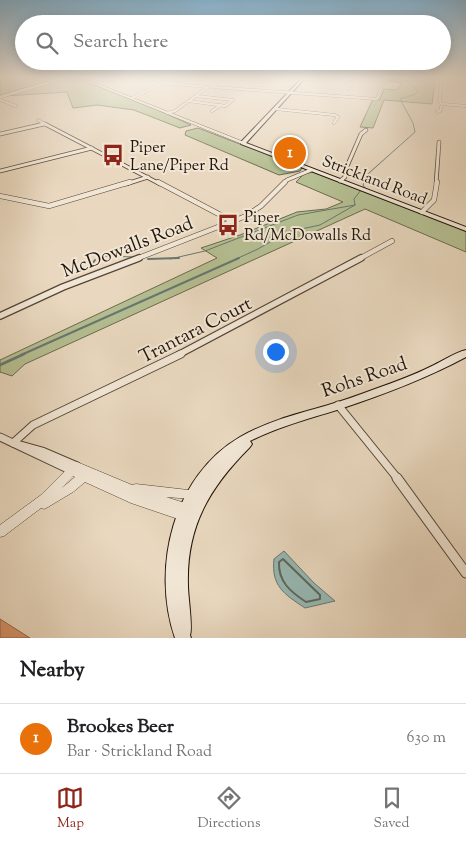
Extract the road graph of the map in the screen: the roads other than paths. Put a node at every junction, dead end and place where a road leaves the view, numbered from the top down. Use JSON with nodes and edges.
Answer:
{"nodes":[{"id":1,"x":155,"y":108,"type":"edge"},
{"id":2,"x":180,"y":108,"type":"edge"},
{"id":3,"x":216,"y":108,"type":"edge"},
{"id":4,"x":441,"y":108,"type":"edge"},
{"id":5,"x":276,"y":109,"type":"joint"},
{"id":6,"x":212,"y":111,"type":"dead end"},
{"id":7,"x":436,"y":112,"type":"dead end"},
{"id":8,"x":168,"y":113,"type":"junction"},
{"id":9,"x":38,"y":120,"type":"dead end"},
{"id":10,"x":334,"y":123,"type":"dead end"},
{"id":11,"x":45,"y":124,"type":"junction"},
{"id":12,"x":366,"y":130,"type":"dead end"},
{"id":13,"x":0,"y":134,"type":"edge"},
{"id":14,"x":439,"y":142,"type":"dead end"},
{"id":15,"x":242,"y":143,"type":"junction"},
{"id":16,"x":92,"y":148,"type":"junction"},
{"id":17,"x":311,"y":170,"type":"junction"},
{"id":18,"x":0,"y":171,"type":"edge"},
{"id":19,"x":148,"y":177,"type":"junction"},
{"id":20,"x":340,"y":181,"type":"junction"},
{"id":21,"x":0,"y":196,"type":"edge"},
{"id":22,"x":422,"y":212,"type":"junction"},
{"id":23,"x":232,"y":221,"type":"junction"},
{"id":24,"x":466,"y":229,"type":"edge"},
{"id":25,"x":392,"y":241,"type":"dead end"},
{"id":26,"x":0,"y":316,"type":"edge"},
{"id":27,"x":466,"y":352,"type":"edge"},
{"id":28,"x":338,"y":405,"type":"junction"},
{"id":29,"x":271,"y":428,"type":"junction"},
{"id":30,"x":0,"y":437,"type":"edge"},
{"id":31,"x":13,"y":443,"type":"junction"},
{"id":32,"x":74,"y":469,"type":"junction"},
{"id":33,"x":86,"y":474,"type":"junction"},
{"id":34,"x":117,"y":484,"type":"junction"},
{"id":35,"x":193,"y":494,"type":"junction"},
{"id":36,"x":189,"y":513,"type":"junction"},
{"id":37,"x":20,"y":516,"type":"junction"},
{"id":38,"x":0,"y":532,"type":"edge"},
{"id":39,"x":466,"y":573,"type":"edge"},
{"id":40,"x":184,"y":638,"type":"edge"}],
"edges":[{"from":1,"to":8,"type":"street","name":"Strickland Road"},
{"from":2,"to":8,"type":"street"},
{"from":3,"to":6,"type":"street"},
{"from":4,"to":7,"type":"street"},
{"from":5,"to":10,"type":"street"},
{"from":5,"to":15,"type":"main road"},
{"from":8,"to":15,"type":"street","name":"Strickland Road"},
{"from":9,"to":11,"type":"street"},
{"from":11,"to":13,"type":"street"},
{"from":11,"to":16,"type":"street"},
{"from":12,"to":20,"type":"street"},
{"from":14,"to":22,"type":"street"},
{"from":15,"to":17,"type":"main road","name":"Strickland Road"},
{"from":16,"to":18,"type":"street"},
{"from":16,"to":19,"type":"street"},
{"from":17,"to":20,"type":"main road","name":"Strickland Road"},
{"from":17,"to":23,"type":"street","name":"McDowalls Road"},
{"from":19,"to":21,"type":"street"},
{"from":19,"to":23,"type":"street"},
{"from":20,"to":22,"type":"main road","name":"Strickland Road"},
{"from":22,"to":24,"type":"main road","name":"Strickland Road"},
{"from":23,"to":26,"type":"street","name":"McDowalls Road"},
{"from":25,"to":31,"type":"street","name":"Trantara Court"},
{"from":27,"to":28,"type":"main road","name":"Rohs Road"},
{"from":28,"to":29,"type":"main road","name":"Rohs Road"},
{"from":28,"to":39,"type":"street"},
{"from":29,"to":35,"type":"main road","name":"Rohs Road"},
{"from":29,"to":36,"type":"main road","name":"Rohs Road"},
{"from":30,"to":31,"type":"street"},
{"from":31,"to":32,"type":"street"},
{"from":32,"to":33,"type":"street"},
{"from":32,"to":37,"type":"street"},
{"from":33,"to":34,"type":"street"},
{"from":33,"to":36,"type":"street"},
{"from":33,"to":37,"type":"street"},
{"from":34,"to":35,"type":"street"},
{"from":34,"to":36,"type":"street"},
{"from":35,"to":36,"type":"main road","name":"Rohs Road"},
{"from":36,"to":40,"type":"main road"},
{"from":37,"to":38,"type":"street"}]}
